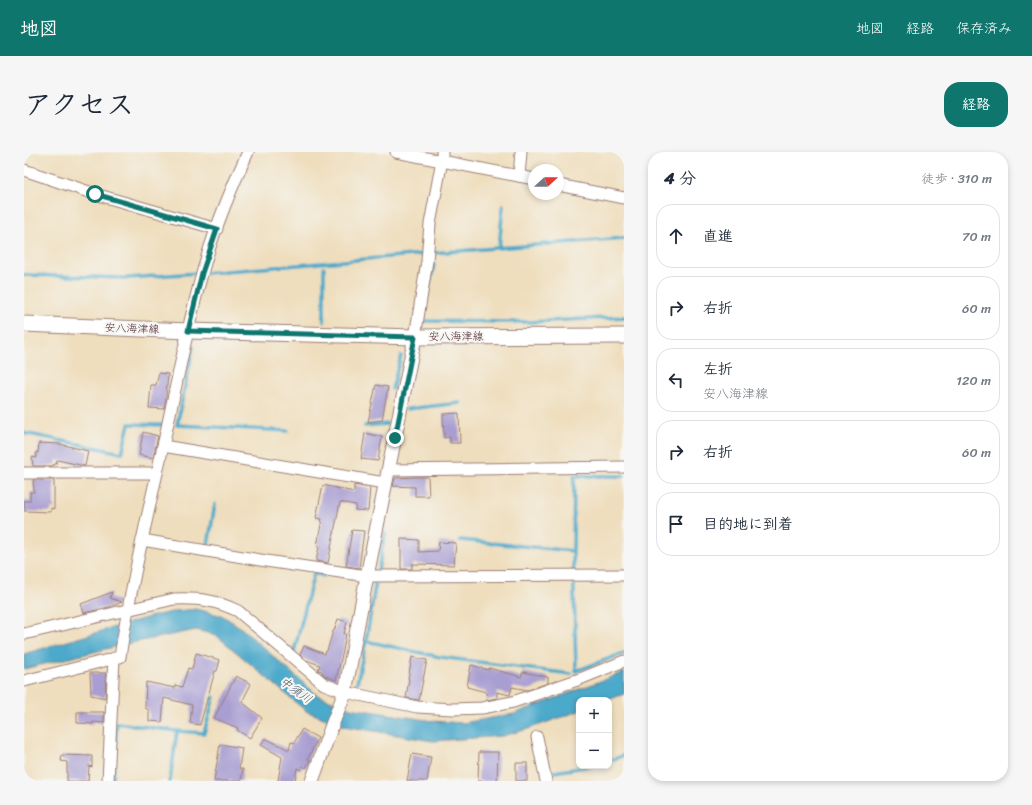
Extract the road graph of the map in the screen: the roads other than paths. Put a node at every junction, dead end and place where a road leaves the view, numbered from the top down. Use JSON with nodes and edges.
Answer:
{"nodes":[{"id":1,"x":248,"y":152,"type":"edge"},
{"id":2,"x":396,"y":152,"type":"edge"},
{"id":3,"x":521,"y":152,"type":"edge"},
{"id":4,"x":442,"y":156,"type":"edge"},
{"id":5,"x":24,"y":170,"type":"edge"},
{"id":6,"x":519,"y":176,"type":"junction"},
{"id":7,"x":528,"y":178,"type":"edge"},
{"id":8,"x":564,"y":186,"type":"edge"},
{"id":9,"x":624,"y":198,"type":"edge"},
{"id":10,"x":217,"y":229,"type":"junction"},
{"id":11,"x":24,"y":324,"type":"edge"},
{"id":12,"x":188,"y":331,"type":"junction"},
{"id":13,"x":624,"y":336,"type":"edge"},
{"id":14,"x":415,"y":337,"type":"junction"},
{"id":15,"x":163,"y":446,"type":"junction"},
{"id":16,"x":624,"y":467,"type":"edge"},
{"id":17,"x":388,"y":470,"type":"junction"},
{"id":18,"x":157,"y":473,"type":"junction"},
{"id":19,"x":24,"y":474,"type":"edge"},
{"id":20,"x":386,"y":483,"type":"junction"},
{"id":21,"x":142,"y":540,"type":"junction"},
{"id":22,"x":624,"y":574,"type":"edge"},
{"id":23,"x":367,"y":576,"type":"junction"},
{"id":24,"x":126,"y":616,"type":"junction"},
{"id":25,"x":24,"y":634,"type":"edge"},
{"id":26,"x":114,"y":658,"type":"junction"},
{"id":27,"x":624,"y":661,"type":"edge"},
{"id":28,"x":24,"y":681,"type":"edge"},
{"id":29,"x":344,"y":696,"type":"junction"},
{"id":30,"x":536,"y":738,"type":"dead end"},
{"id":31,"x":108,"y":781,"type":"edge"},
{"id":32,"x":312,"y":781,"type":"edge"},
{"id":33,"x":546,"y":781,"type":"edge"}],
"edges":[{"from":1,"to":10,"type":"street"},
{"from":2,"to":4,"type":"street"},
{"from":3,"to":6,"type":"street"},
{"from":4,"to":6,"type":"street"},
{"from":4,"to":14,"type":"street"},
{"from":5,"to":10,"type":"street"},
{"from":6,"to":7,"type":"street"},
{"from":8,"to":9,"type":"street"},
{"from":10,"to":12,"type":"street"},
{"from":11,"to":12,"type":"main road","name":"安八海津線"},
{"from":12,"to":14,"type":"main road","name":"安八海津線"},
{"from":12,"to":15,"type":"street"},
{"from":13,"to":14,"type":"main road","name":"安八海津線"},
{"from":14,"to":17,"type":"street"},
{"from":15,"to":18,"type":"street"},
{"from":15,"to":20,"type":"street"},
{"from":16,"to":17,"type":"street"},
{"from":17,"to":20,"type":"street"},
{"from":18,"to":19,"type":"street"},
{"from":18,"to":21,"type":"street"},
{"from":20,"to":23,"type":"street"},
{"from":21,"to":23,"type":"street"},
{"from":21,"to":24,"type":"street"},
{"from":22,"to":23,"type":"street"},
{"from":23,"to":29,"type":"street"},
{"from":24,"to":25,"type":"street"},
{"from":24,"to":26,"type":"street"},
{"from":24,"to":29,"type":"street"},
{"from":26,"to":28,"type":"street"},
{"from":26,"to":31,"type":"street"},
{"from":27,"to":29,"type":"street"},
{"from":29,"to":32,"type":"street"},
{"from":30,"to":33,"type":"street"}]}
